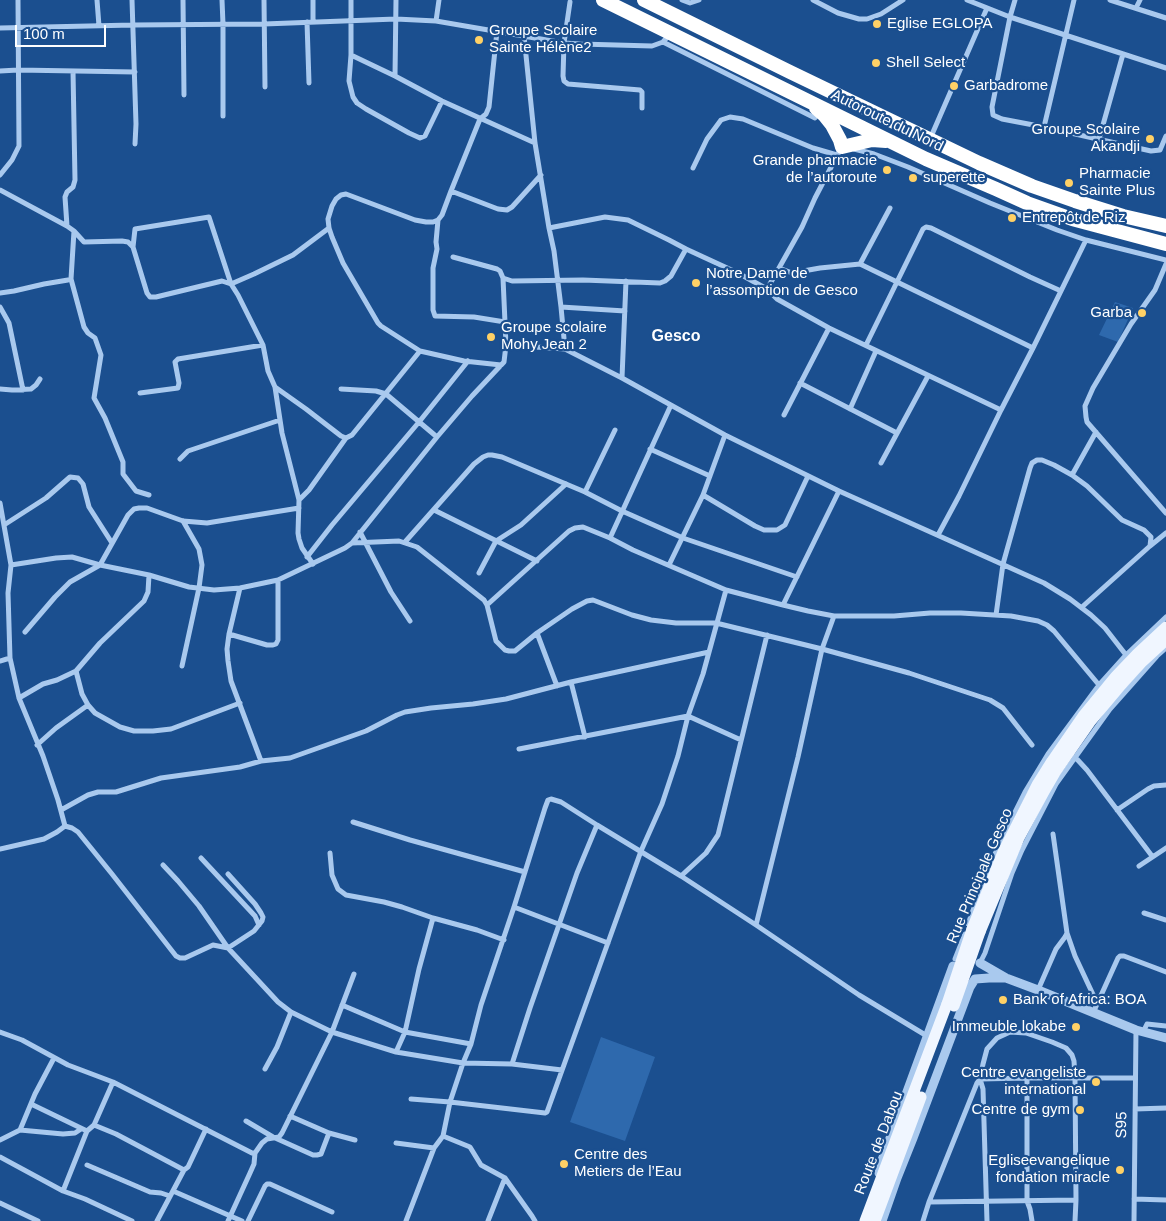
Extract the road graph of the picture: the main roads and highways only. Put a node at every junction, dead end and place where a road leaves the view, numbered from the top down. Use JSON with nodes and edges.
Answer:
{"nodes":[{"id":1,"x":604,"y":0,"type":"edge"},
{"id":2,"x":644,"y":0,"type":"edge"},
{"id":3,"x":808,"y":100,"type":"junction"},
{"id":4,"x":891,"y":141,"type":"junction"},
{"id":5,"x":1166,"y":226,"type":"edge"},
{"id":6,"x":1166,"y":244,"type":"edge"},
{"id":7,"x":1166,"y":627,"type":"edge"},
{"id":8,"x":1166,"y":640,"type":"edge"},
{"id":9,"x":976,"y":930,"type":"junction"},
{"id":10,"x":924,"y":1077,"type":"junction"},
{"id":11,"x":865,"y":1221,"type":"edge"},
{"id":12,"x":875,"y":1221,"type":"edge"}],
"edges":[{"from":1,"to":3,"type":"highway","name":"Autoroute du Nord"},
{"from":2,"to":5,"type":"highway","name":"Autoroute du Nord"},
{"from":3,"to":4,"type":"highway","name":"Autoroute du Nord"},
{"from":3,"to":4,"type":"highway"},
{"from":4,"to":6,"type":"highway","name":"Autoroute du Nord"},
{"from":7,"to":9,"type":"main road","name":"Rue Principale Gesco"},
{"from":8,"to":9,"type":"main road","name":"Rue Principale Gesco"},
{"from":9,"to":10,"type":"main road","name":"Rue Principale Gesco","bridge":true},
{"from":10,"to":11,"type":"main road","name":"Route de Dabou"},
{"from":10,"to":12,"type":"main road","name":"Route de Dabou"}]}
